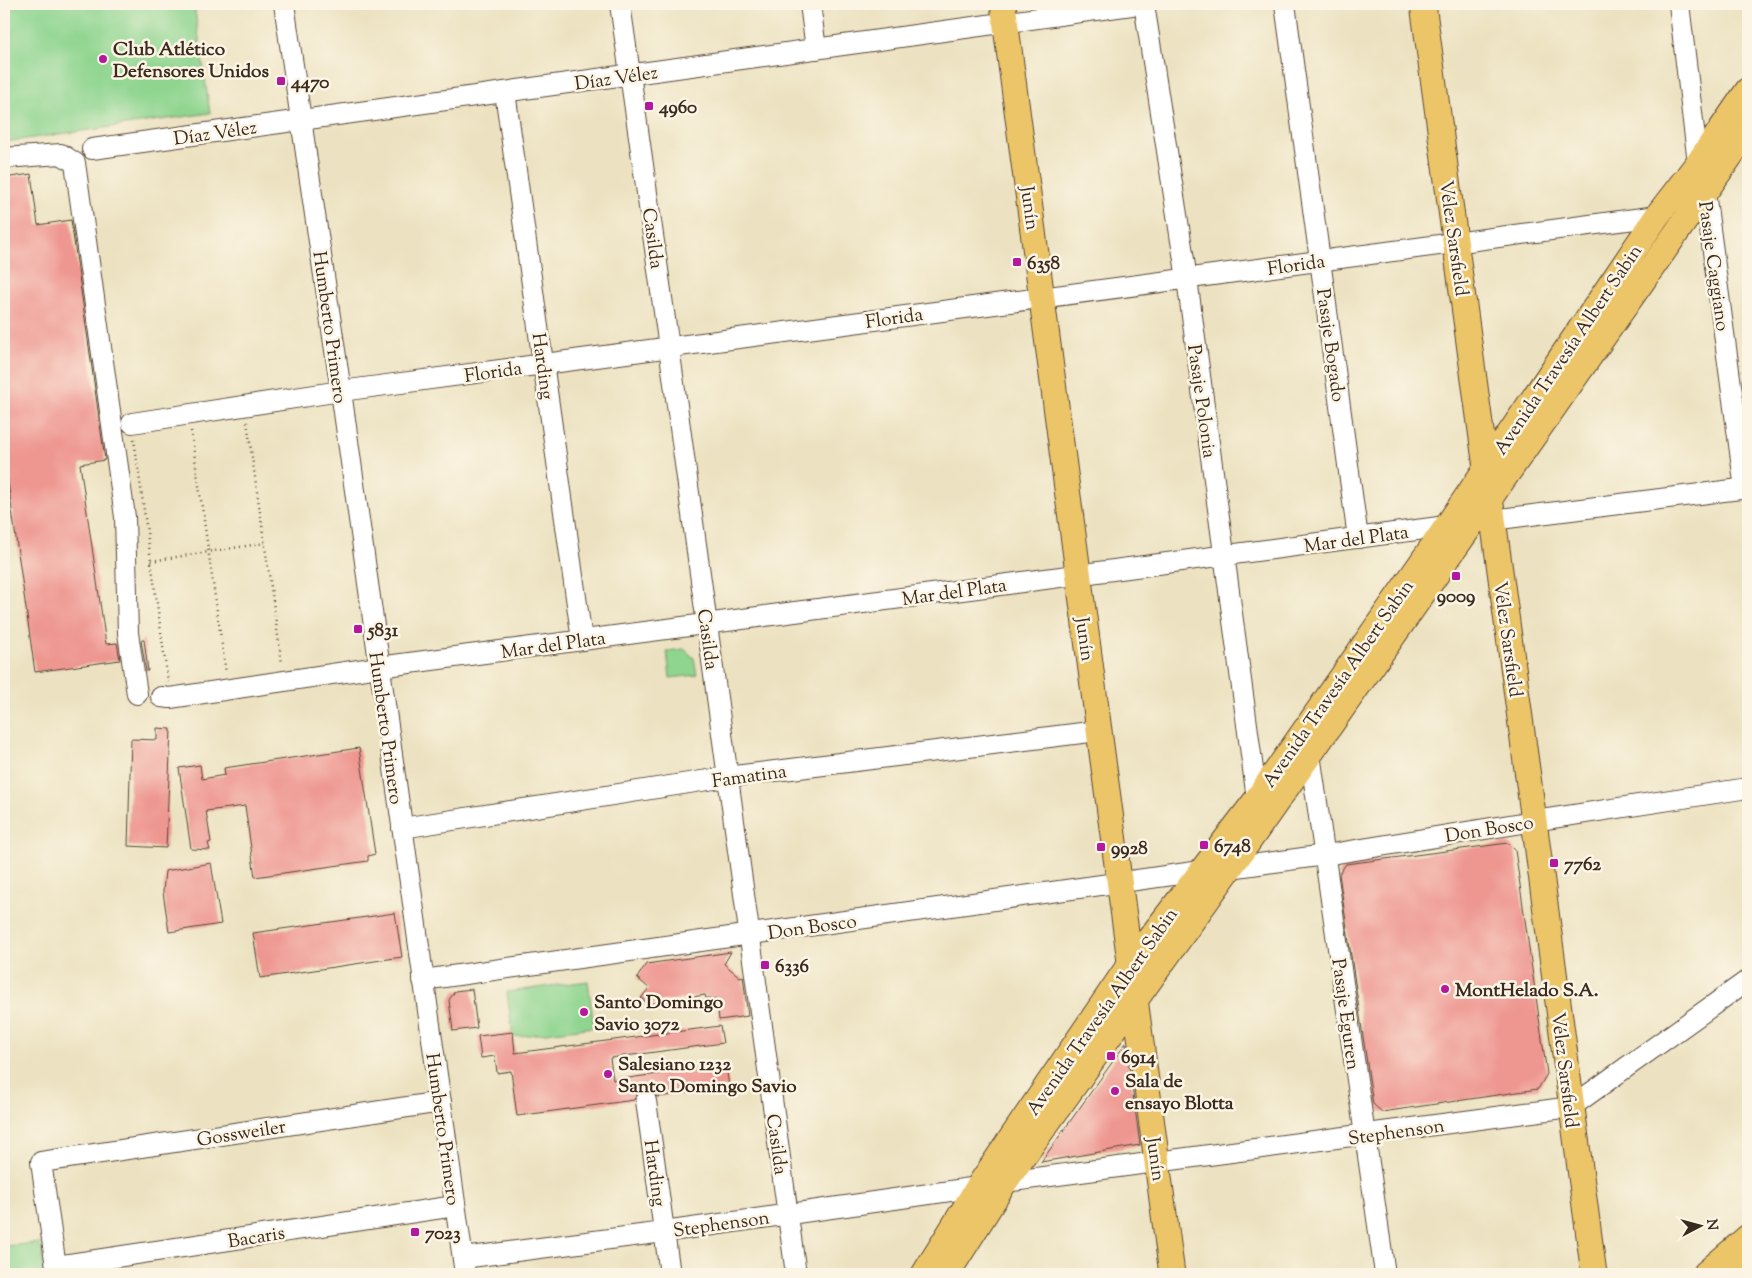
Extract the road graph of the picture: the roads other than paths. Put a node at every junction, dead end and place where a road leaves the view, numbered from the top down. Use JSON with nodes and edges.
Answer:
{"nodes":[{"id":1,"x":284,"y":4,"type":"edge"},
{"id":2,"x":620,"y":4,"type":"edge"},
{"id":3,"x":810,"y":4,"type":"edge"},
{"id":4,"x":1139,"y":4,"type":"edge"},
{"id":5,"x":1144,"y":4,"type":"edge"},
{"id":6,"x":1284,"y":4,"type":"edge"},
{"id":7,"x":1423,"y":4,"type":"edge"},
{"id":8,"x":1679,"y":4,"type":"edge"},
{"id":9,"x":1004,"y":13,"type":"edge"},
{"id":10,"x":816,"y":49,"type":"junction"},
{"id":11,"x":631,"y":74,"type":"junction"},
{"id":12,"x":1748,"y":90,"type":"edge"},
{"id":13,"x":505,"y":92,"type":"junction"},
{"id":14,"x":301,"y":120,"type":"junction"},
{"id":15,"x":1748,"y":131,"type":"edge"},
{"id":16,"x":92,"y":149,"type":"dead end"},
{"id":17,"x":4,"y":158,"type":"edge"},
{"id":18,"x":1698,"y":163,"type":"junction"},
{"id":19,"x":1704,"y":192,"type":"junction"},
{"id":20,"x":1657,"y":216,"type":"junction"},
{"id":21,"x":1456,"y":243,"type":"junction"},
{"id":22,"x":1321,"y":261,"type":"junction"},
{"id":23,"x":1187,"y":279,"type":"junction"},
{"id":24,"x":1043,"y":298,"type":"junction"},
{"id":25,"x":669,"y":347,"type":"junction"},
{"id":26,"x":544,"y":364,"type":"junction"},
{"id":27,"x":341,"y":390,"type":"junction"},
{"id":28,"x":132,"y":423,"type":"road end"},
{"id":29,"x":1485,"y":469,"type":"junction"},
{"id":30,"x":1747,"y":489,"type":"edge"},
{"id":31,"x":1485,"y":513,"type":"junction"},
{"id":32,"x":1447,"y":526,"type":"junction"},
{"id":33,"x":1358,"y":538,"type":"junction"},
{"id":34,"x":1224,"y":556,"type":"junction"},
{"id":35,"x":1077,"y":575,"type":"junction"},
{"id":36,"x":706,"y":624,"type":"junction"},
{"id":37,"x":582,"y":640,"type":"junction"},
{"id":38,"x":379,"y":667,"type":"junction"},
{"id":39,"x":136,"y":694,"type":"dead end"},
{"id":40,"x":165,"y":698,"type":"road end"},
{"id":41,"x":1098,"y":732,"type":"junction"},
{"id":42,"x":1310,"y":754,"type":"junction"},
{"id":43,"x":727,"y":777,"type":"junction"},
{"id":44,"x":1748,"y":788,"type":"edge"},
{"id":45,"x":1257,"y":799,"type":"junction"},
{"id":46,"x":1534,"y":820,"type":"junction"},
{"id":47,"x":402,"y":828,"type":"junction"},
{"id":48,"x":1325,"y":855,"type":"junction"},
{"id":49,"x":1230,"y":868,"type":"junction"},
{"id":50,"x":1202,"y":871,"type":"junction"},
{"id":51,"x":1119,"y":883,"type":"junction"},
{"id":52,"x":749,"y":934,"type":"junction"},
{"id":53,"x":1130,"y":964,"type":"junction"},
{"id":54,"x":423,"y":980,"type":"junction"},
{"id":55,"x":1748,"y":980,"type":"edge"},
{"id":56,"x":1135,"y":1001,"type":"junction"},
{"id":57,"x":646,"y":1101,"type":"dead end"},
{"id":58,"x":440,"y":1102,"type":"junction"},
{"id":59,"x":1571,"y":1107,"type":"junction"},
{"id":60,"x":1365,"y":1135,"type":"junction"},
{"id":61,"x":1157,"y":1162,"type":"junction"},
{"id":62,"x":1005,"y":1182,"type":"junction"},
{"id":63,"x":978,"y":1187,"type":"junction"},
{"id":64,"x":455,"y":1206,"type":"junction"},
{"id":65,"x":787,"y":1214,"type":"junction"},
{"id":66,"x":664,"y":1232,"type":"junction"},
{"id":67,"x":1745,"y":1240,"type":"edge"},
{"id":68,"x":464,"y":1266,"type":"edge"},
{"id":69,"x":1748,"y":1267,"type":"edge"},
{"id":70,"x":57,"y":1270,"type":"edge"},
{"id":71,"x":670,"y":1274,"type":"edge"},
{"id":72,"x":796,"y":1274,"type":"edge"},
{"id":73,"x":924,"y":1274,"type":"edge"},
{"id":74,"x":947,"y":1274,"type":"edge"},
{"id":75,"x":1172,"y":1274,"type":"edge"},
{"id":76,"x":1385,"y":1274,"type":"edge"},
{"id":77,"x":1594,"y":1274,"type":"edge"},
{"id":78,"x":1705,"y":1274,"type":"edge"},
{"id":79,"x":1727,"y":1274,"type":"edge"},
{"id":80,"x":1735,"y":1274,"type":"edge"},
{"id":81,"x":1740,"y":1274,"type":"edge"}],
"edges":[{"from":1,"to":14,"type":"street","name":"Humberto Primero"},
{"from":2,"to":11,"type":"street","name":"Casilda"},
{"from":3,"to":10,"type":"street"},
{"from":4,"to":9,"type":"street","name":"Díaz Vélez"},
{"from":5,"to":23,"type":"street","name":"Pasaje Polonia"},
{"from":6,"to":22,"type":"street","name":"Pasaje Bogado"},
{"from":7,"to":21,"type":"main road","name":"Vélez Sarsfield"},
{"from":8,"to":18,"type":"street"},
{"from":9,"to":10,"type":"street","name":"Díaz Vélez"},
{"from":9,"to":24,"type":"main road","name":"Junín"},
{"from":10,"to":11,"type":"street","name":"Díaz Vélez"},
{"from":11,"to":13,"type":"street","name":"Díaz Vélez"},
{"from":11,"to":25,"type":"street","name":"Casilda"},
{"from":12,"to":18,"type":"main road","name":"Avenida Travesía Albert Sabin"},
{"from":13,"to":14,"type":"street","name":"Díaz Vélez"},
{"from":13,"to":26,"type":"street","name":"Harding"},
{"from":14,"to":16,"type":"street","name":"Díaz Vélez"},
{"from":14,"to":27,"type":"street","name":"Humberto Primero"},
{"from":15,"to":19,"type":"main road","name":"Avenida Travesía Albert Sabin"},
{"from":17,"to":39,"type":"street"},
{"from":18,"to":20,"type":"main road","name":"Avenida Travesía Albert Sabin"},
{"from":19,"to":30,"type":"street","name":"Pasaje Caggiano"},
{"from":19,"to":31,"type":"main road","name":"Avenida Travesía Albert Sabin"},
{"from":20,"to":21,"type":"street","name":"Florida"},
{"from":20,"to":29,"type":"main road","name":"Avenida Travesía Albert Sabin"},
{"from":21,"to":22,"type":"street","name":"Florida"},
{"from":21,"to":29,"type":"main road","name":"Vélez Sarsfield"},
{"from":22,"to":23,"type":"street","name":"Florida"},
{"from":22,"to":33,"type":"street","name":"Pasaje Bogado"},
{"from":23,"to":24,"type":"street","name":"Florida"},
{"from":23,"to":34,"type":"street","name":"Pasaje Polonia"},
{"from":24,"to":25,"type":"street","name":"Florida"},
{"from":24,"to":35,"type":"main road","name":"Junín"},
{"from":25,"to":26,"type":"street","name":"Florida"},
{"from":25,"to":36,"type":"street","name":"Casilda"},
{"from":26,"to":27,"type":"street","name":"Florida"},
{"from":26,"to":37,"type":"street","name":"Harding"},
{"from":27,"to":28,"type":"street","name":"Florida"},
{"from":27,"to":38,"type":"street","name":"Humberto Primero"},
{"from":29,"to":31,"type":"main road","name":"Vélez Sarsfield"},
{"from":29,"to":32,"type":"main road","name":"Avenida Travesía Albert Sabin"},
{"from":30,"to":31,"type":"street","name":"Mar del Plata"},
{"from":31,"to":32,"type":"street","name":"Mar del Plata"},
{"from":31,"to":42,"type":"main road","name":"Avenida Travesía Albert Sabin"},
{"from":31,"to":46,"type":"main road","name":"Vélez Sarsfield"},
{"from":32,"to":33,"type":"street","name":"Mar del Plata"},
{"from":32,"to":45,"type":"main road","name":"Avenida Travesía Albert Sabin"},
{"from":33,"to":34,"type":"street","name":"Mar del Plata"},
{"from":34,"to":35,"type":"street","name":"Mar del Plata"},
{"from":34,"to":45,"type":"street","name":"Pasaje Polonia"},
{"from":35,"to":36,"type":"street","name":"Mar del Plata"},
{"from":35,"to":41,"type":"main road","name":"Junín"},
{"from":36,"to":37,"type":"street","name":"Mar del Plata"},
{"from":36,"to":43,"type":"street","name":"Casilda"},
{"from":37,"to":38,"type":"street","name":"Mar del Plata"},
{"from":38,"to":40,"type":"street","name":"Mar del Plata"},
{"from":38,"to":47,"type":"street","name":"Humberto Primero"},
{"from":41,"to":43,"type":"street","name":"Famatina"},
{"from":41,"to":51,"type":"main road","name":"Junín"},
{"from":42,"to":48,"type":"street","name":"Pasaje Eguren"},
{"from":42,"to":49,"type":"main road","name":"Avenida Travesía Albert Sabin"},
{"from":43,"to":47,"type":"street","name":"Famatina"},
{"from":43,"to":52,"type":"street","name":"Casilda"},
{"from":44,"to":46,"type":"street","name":"Don Bosco"},
{"from":45,"to":50,"type":"main road","name":"Avenida Travesía Albert Sabin"},
{"from":46,"to":48,"type":"street","name":"Don Bosco"},
{"from":46,"to":59,"type":"main road","name":"Vélez Sarsfield"},
{"from":47,"to":54,"type":"street","name":"Humberto Primero"},
{"from":48,"to":49,"type":"street","name":"Don Bosco"},
{"from":48,"to":60,"type":"street","name":"Pasaje Eguren"},
{"from":49,"to":56,"type":"main road","name":"Avenida Travesía Albert Sabin"},
{"from":50,"to":51,"type":"street","name":"Don Bosco"},
{"from":50,"to":53,"type":"main road","name":"Avenida Travesía Albert Sabin"},
{"from":51,"to":52,"type":"street","name":"Don Bosco"},
{"from":51,"to":53,"type":"main road","name":"Junín"},
{"from":52,"to":54,"type":"street","name":"Don Bosco"},
{"from":52,"to":65,"type":"street","name":"Casilda"},
{"from":53,"to":56,"type":"main road","name":"Junín"},
{"from":53,"to":63,"type":"main road","name":"Avenida Travesía Albert Sabin"},
{"from":54,"to":58,"type":"street","name":"Humberto Primero"},
{"from":55,"to":59,"type":"street","name":"Stephenson"},
{"from":56,"to":61,"type":"main road","name":"Junín"},
{"from":56,"to":62,"type":"main road","name":"Avenida Travesía Albert Sabin"},
{"from":57,"to":66,"type":"street","name":"Harding"},
{"from":58,"to":64,"type":"street","name":"Humberto Primero"},
{"from":58,"to":70,"type":"street","name":"Gossweiler"},
{"from":59,"to":60,"type":"street","name":"Stephenson"},
{"from":59,"to":77,"type":"main road","name":"Vélez Sarsfield"},
{"from":60,"to":61,"type":"street","name":"Stephenson"},
{"from":60,"to":76,"type":"street","name":"Pasaje Eguren"},
{"from":61,"to":62,"type":"street","name":"Stephenson"},
{"from":61,"to":75,"type":"main road","name":"Junín"},
{"from":62,"to":74,"type":"main road","name":"Avenida Travesía Albert Sabin"},
{"from":63,"to":65,"type":"street","name":"Stephenson"},
{"from":63,"to":73,"type":"main road","name":"Avenida Travesía Albert Sabin"},
{"from":64,"to":68,"type":"street","name":"Humberto Primero"},
{"from":64,"to":70,"type":"street","name":"Bacaris"},
{"from":65,"to":66,"type":"street","name":"Stephenson"},
{"from":65,"to":72,"type":"street","name":"Casilda"},
{"from":66,"to":68,"type":"street","name":"Stephenson"},
{"from":66,"to":71,"type":"street","name":"Harding"},
{"from":67,"to":78,"type":"main road"},
{"from":67,"to":79,"type":"street"},
{"from":69,"to":80,"type":"street"},
{"from":69,"to":81,"type":"main road"}]}
